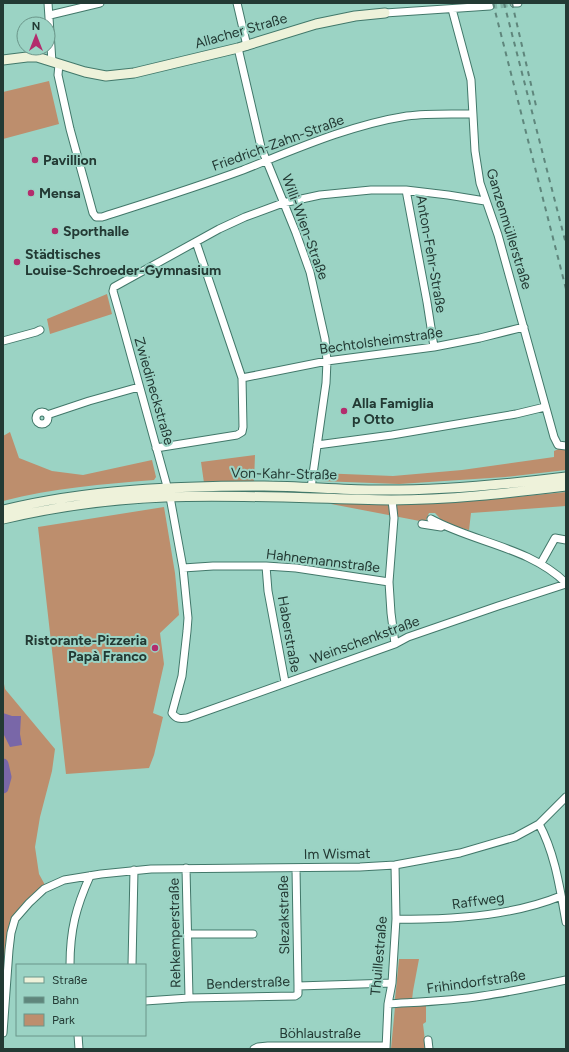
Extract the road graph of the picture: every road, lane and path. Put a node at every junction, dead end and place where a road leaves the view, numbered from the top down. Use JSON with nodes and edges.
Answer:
{"nodes":[{"id":1,"x":48,"y":3,"type":"edge"},
{"id":2,"x":100,"y":3,"type":"edge"},
{"id":3,"x":237,"y":3,"type":"edge"},
{"id":4,"x":514,"y":3,"type":"edge"},
{"id":5,"x":518,"y":3,"type":"edge"},
{"id":6,"x":490,"y":6,"type":"dead end"},
{"id":7,"x":452,"y":9,"type":"junction"},
{"id":8,"x":384,"y":13,"type":"joint"},
{"id":9,"x":50,"y":15,"type":"junction"},
{"id":10,"x":243,"y":47,"type":"junction"},
{"id":11,"x":3,"y":60,"type":"edge"},
{"id":12,"x":56,"y":63,"type":"junction"},
{"id":13,"x":473,"y":114,"type":"junction"},
{"id":14,"x":266,"y":161,"type":"junction"},
{"id":15,"x":406,"y":190,"type":"junction"},
{"id":16,"x":485,"y":201,"type":"junction"},
{"id":17,"x":283,"y":203,"type":"junction"},
{"id":18,"x":196,"y":242,"type":"junction"},
{"id":19,"x":524,"y":327,"type":"junction"},
{"id":20,"x":40,"y":330,"type":"dead end"},
{"id":21,"x":3,"y":342,"type":"edge"},
{"id":22,"x":434,"y":347,"type":"junction"},
{"id":23,"x":327,"y":361,"type":"junction"},
{"id":24,"x":242,"y":378,"type":"junction"},
{"id":25,"x":139,"y":387,"type":"junction"},
{"id":26,"x":546,"y":407,"type":"junction"},
{"id":27,"x":47,"y":414,"type":"dead end"},
{"id":28,"x":317,"y":446,"type":"junction"},
{"id":29,"x":566,"y":446,"type":"edge"},
{"id":30,"x":156,"y":448,"type":"junction"},
{"id":31,"x":566,"y":477,"type":"edge"},
{"id":32,"x":566,"y":486,"type":"edge"},
{"id":33,"x":167,"y":488,"type":"junction"},
{"id":34,"x":311,"y":488,"type":"junction"},
{"id":35,"x":170,"y":497,"type":"junction"},
{"id":36,"x":392,"y":500,"type":"junction"},
{"id":37,"x":3,"y":510,"type":"edge"},
{"id":38,"x":3,"y":519,"type":"edge"},
{"id":39,"x":431,"y":519,"type":"dead end"},
{"id":40,"x":422,"y":524,"type":"dead end"},
{"id":41,"x":447,"y":528,"type":"junction"},
{"id":42,"x":566,"y":540,"type":"edge"},
{"id":43,"x":541,"y":563,"type":"junction"},
{"id":44,"x":266,"y":566,"type":"junction"},
{"id":45,"x":183,"y":568,"type":"junction"},
{"id":46,"x":388,"y":582,"type":"junction"},
{"id":47,"x":566,"y":584,"type":"edge"},
{"id":48,"x":395,"y":644,"type":"junction"},
{"id":49,"x":285,"y":682,"type":"junction"},
{"id":50,"x":174,"y":717,"type":"joint"},
{"id":51,"x":566,"y":797,"type":"edge"},
{"id":52,"x":539,"y":824,"type":"junction"},
{"id":53,"x":396,"y":865,"type":"junction"},
{"id":54,"x":186,"y":868,"type":"junction"},
{"id":55,"x":296,"y":868,"type":"junction"},
{"id":56,"x":134,"y":870,"type":"junction"},
{"id":57,"x":90,"y":876,"type":"junction"},
{"id":58,"x":562,"y":896,"type":"junction"},
{"id":59,"x":396,"y":919,"type":"junction"},
{"id":60,"x":566,"y":922,"type":"edge"},
{"id":61,"x":188,"y":934,"type":"junction"},
{"id":62,"x":253,"y":934,"type":"dead end"},
{"id":63,"x":70,"y":964,"type":"edge"},
{"id":64,"x":132,"y":964,"type":"edge"},
{"id":65,"x":566,"y":980,"type":"edge"},
{"id":66,"x":392,"y":983,"type":"junction"},
{"id":67,"x":298,"y":986,"type":"junction"},
{"id":68,"x":189,"y":998,"type":"junction"},
{"id":69,"x":146,"y":1001,"type":"edge"},
{"id":70,"x":388,"y":1004,"type":"junction"},
{"id":71,"x":3,"y":1033,"type":"edge"},
{"id":72,"x":78,"y":1036,"type":"edge"},
{"id":73,"x":428,"y":1040,"type":"dead end"},
{"id":74,"x":386,"y":1047,"type":"edge"},
{"id":75,"x":79,"y":1049,"type":"edge"},
{"id":76,"x":254,"y":1049,"type":"edge"},
{"id":77,"x":429,"y":1049,"type":"edge"}],
"edges":[{"from":1,"to":9,"type":"street"},
{"from":2,"to":9,"type":"street"},
{"from":3,"to":10,"type":"street","name":"Willi-Wien-Straße"},
{"from":4,"to":5,"type":"street"},
{"from":6,"to":7,"type":"street","name":"Allacher Straße"},
{"from":7,"to":8,"type":"street","name":"Allacher Straße"},
{"from":7,"to":13,"type":"street","name":"Ganzenmüllerstraße"},
{"from":8,"to":10,"type":"main road","name":"Allacher Straße"},
{"from":9,"to":12,"type":"street"},
{"from":10,"to":12,"type":"main road","name":"Allacher Straße"},
{"from":10,"to":14,"type":"street","name":"Willi-Wien-Straße"},
{"from":11,"to":12,"type":"main road","name":"Allacher Straße"},
{"from":12,"to":14,"type":"street","name":"Friedrich-Zahn-Straße"},
{"from":13,"to":14,"type":"street","name":"Friedrich-Zahn-Straße"},
{"from":13,"to":16,"type":"street","name":"Ganzenmüllerstraße"},
{"from":14,"to":17,"type":"street","name":"Willi-Wien-Straße"},
{"from":15,"to":16,"type":"street"},
{"from":15,"to":17,"type":"street"},
{"from":15,"to":22,"type":"street","name":"Anton-Fehr-Straße"},
{"from":16,"to":19,"type":"street","name":"Ganzenmüllerstraße"},
{"from":17,"to":18,"type":"street"},
{"from":17,"to":23,"type":"street","name":"Willi-Wien-Straße"},
{"from":18,"to":24,"type":"street"},
{"from":18,"to":25,"type":"street","name":"Zwiedineckstraße"},
{"from":19,"to":22,"type":"street","name":"Bechtolsheimstraße"},
{"from":19,"to":26,"type":"street","name":"Ganzenmüllerstraße"},
{"from":20,"to":21,"type":"street"},
{"from":22,"to":23,"type":"street","name":"Bechtolsheimstraße"},
{"from":23,"to":24,"type":"street","name":"Bechtolsheimstraße"},
{"from":23,"to":28,"type":"street","name":"Willi-Wien-Straße"},
{"from":24,"to":30,"type":"street"},
{"from":25,"to":27,"type":"street"},
{"from":25,"to":30,"type":"street","name":"Zwiedineckstraße"},
{"from":26,"to":28,"type":"street"},
{"from":26,"to":29,"type":"street","name":"Ganzenmüllerstraße"},
{"from":28,"to":34,"type":"street","name":"Willi-Wien-Straße"},
{"from":30,"to":33,"type":"street","name":"Zwiedineckstraße"},
{"from":31,"to":34,"type":"main road","name":"Von-Kahr-Straße"},
{"from":32,"to":36,"type":"main road","name":"Von-Kahr-Straße"},
{"from":33,"to":34,"type":"main road","name":"Von-Kahr-Straße"},
{"from":33,"to":35,"type":"street","name":"Zwiedineckstraße"},
{"from":33,"to":37,"type":"main road","name":"Von-Kahr-Straße"},
{"from":35,"to":36,"type":"main road","name":"Von-Kahr-Straße"},
{"from":35,"to":38,"type":"main road","name":"Von-Kahr-Straße"},
{"from":35,"to":45,"type":"street","name":"Zwiedineckstraße"},
{"from":36,"to":46,"type":"street"},
{"from":39,"to":41,"type":"street"},
{"from":40,"to":41,"type":"street"},
{"from":41,"to":43,"type":"street"},
{"from":42,"to":43,"type":"street"},
{"from":43,"to":47,"type":"street"},
{"from":44,"to":45,"type":"street","name":"Hahnemannstraße"},
{"from":44,"to":46,"type":"street","name":"Hahnemannstraße"},
{"from":44,"to":49,"type":"street","name":"Haberstraße"},
{"from":45,"to":50,"type":"street","name":"Zwiedineckstraße"},
{"from":46,"to":48,"type":"street"},
{"from":47,"to":48,"type":"street","name":"Weinschenkstraße"},
{"from":48,"to":49,"type":"street","name":"Weinschenkstraße"},
{"from":49,"to":50,"type":"street","name":"Weinschenkstraße"},
{"from":51,"to":52,"type":"street","name":"Im Wismat"},
{"from":52,"to":53,"type":"street","name":"Im Wismat"},
{"from":52,"to":58,"type":"street"},
{"from":53,"to":55,"type":"street","name":"Im Wismat"},
{"from":53,"to":59,"type":"street","name":"Thuillestraße"},
{"from":54,"to":55,"type":"street","name":"Im Wismat"},
{"from":54,"to":56,"type":"street","name":"Im Wismat"},
{"from":54,"to":61,"type":"street","name":"Rehkemperstraße"},
{"from":55,"to":67,"type":"street","name":"Slezakstraße"},
{"from":56,"to":57,"type":"street","name":"Im Wismat"},
{"from":56,"to":64,"type":"street"},
{"from":57,"to":63,"type":"street"},
{"from":57,"to":71,"type":"street","name":"Im Wismat"},
{"from":58,"to":59,"type":"street","name":"Raffweg"},
{"from":58,"to":60,"type":"street"},
{"from":59,"to":66,"type":"street","name":"Thuillestraße"},
{"from":61,"to":62,"type":"street"},
{"from":61,"to":68,"type":"street","name":"Rehkemperstraße"},
{"from":65,"to":70,"type":"street","name":"Frihindorfstraße"},
{"from":66,"to":67,"type":"street","name":"Benderstraße"},
{"from":66,"to":70,"type":"street","name":"Thuillestraße"},
{"from":67,"to":68,"type":"street","name":"Benderstraße"},
{"from":68,"to":69,"type":"street","name":"Benderstraße"},
{"from":70,"to":74,"type":"street","name":"Thuillestraße"},
{"from":72,"to":75,"type":"street"},
{"from":73,"to":77,"type":"street"},
{"from":74,"to":76,"type":"street","name":"Böhlaustraße"}]}
